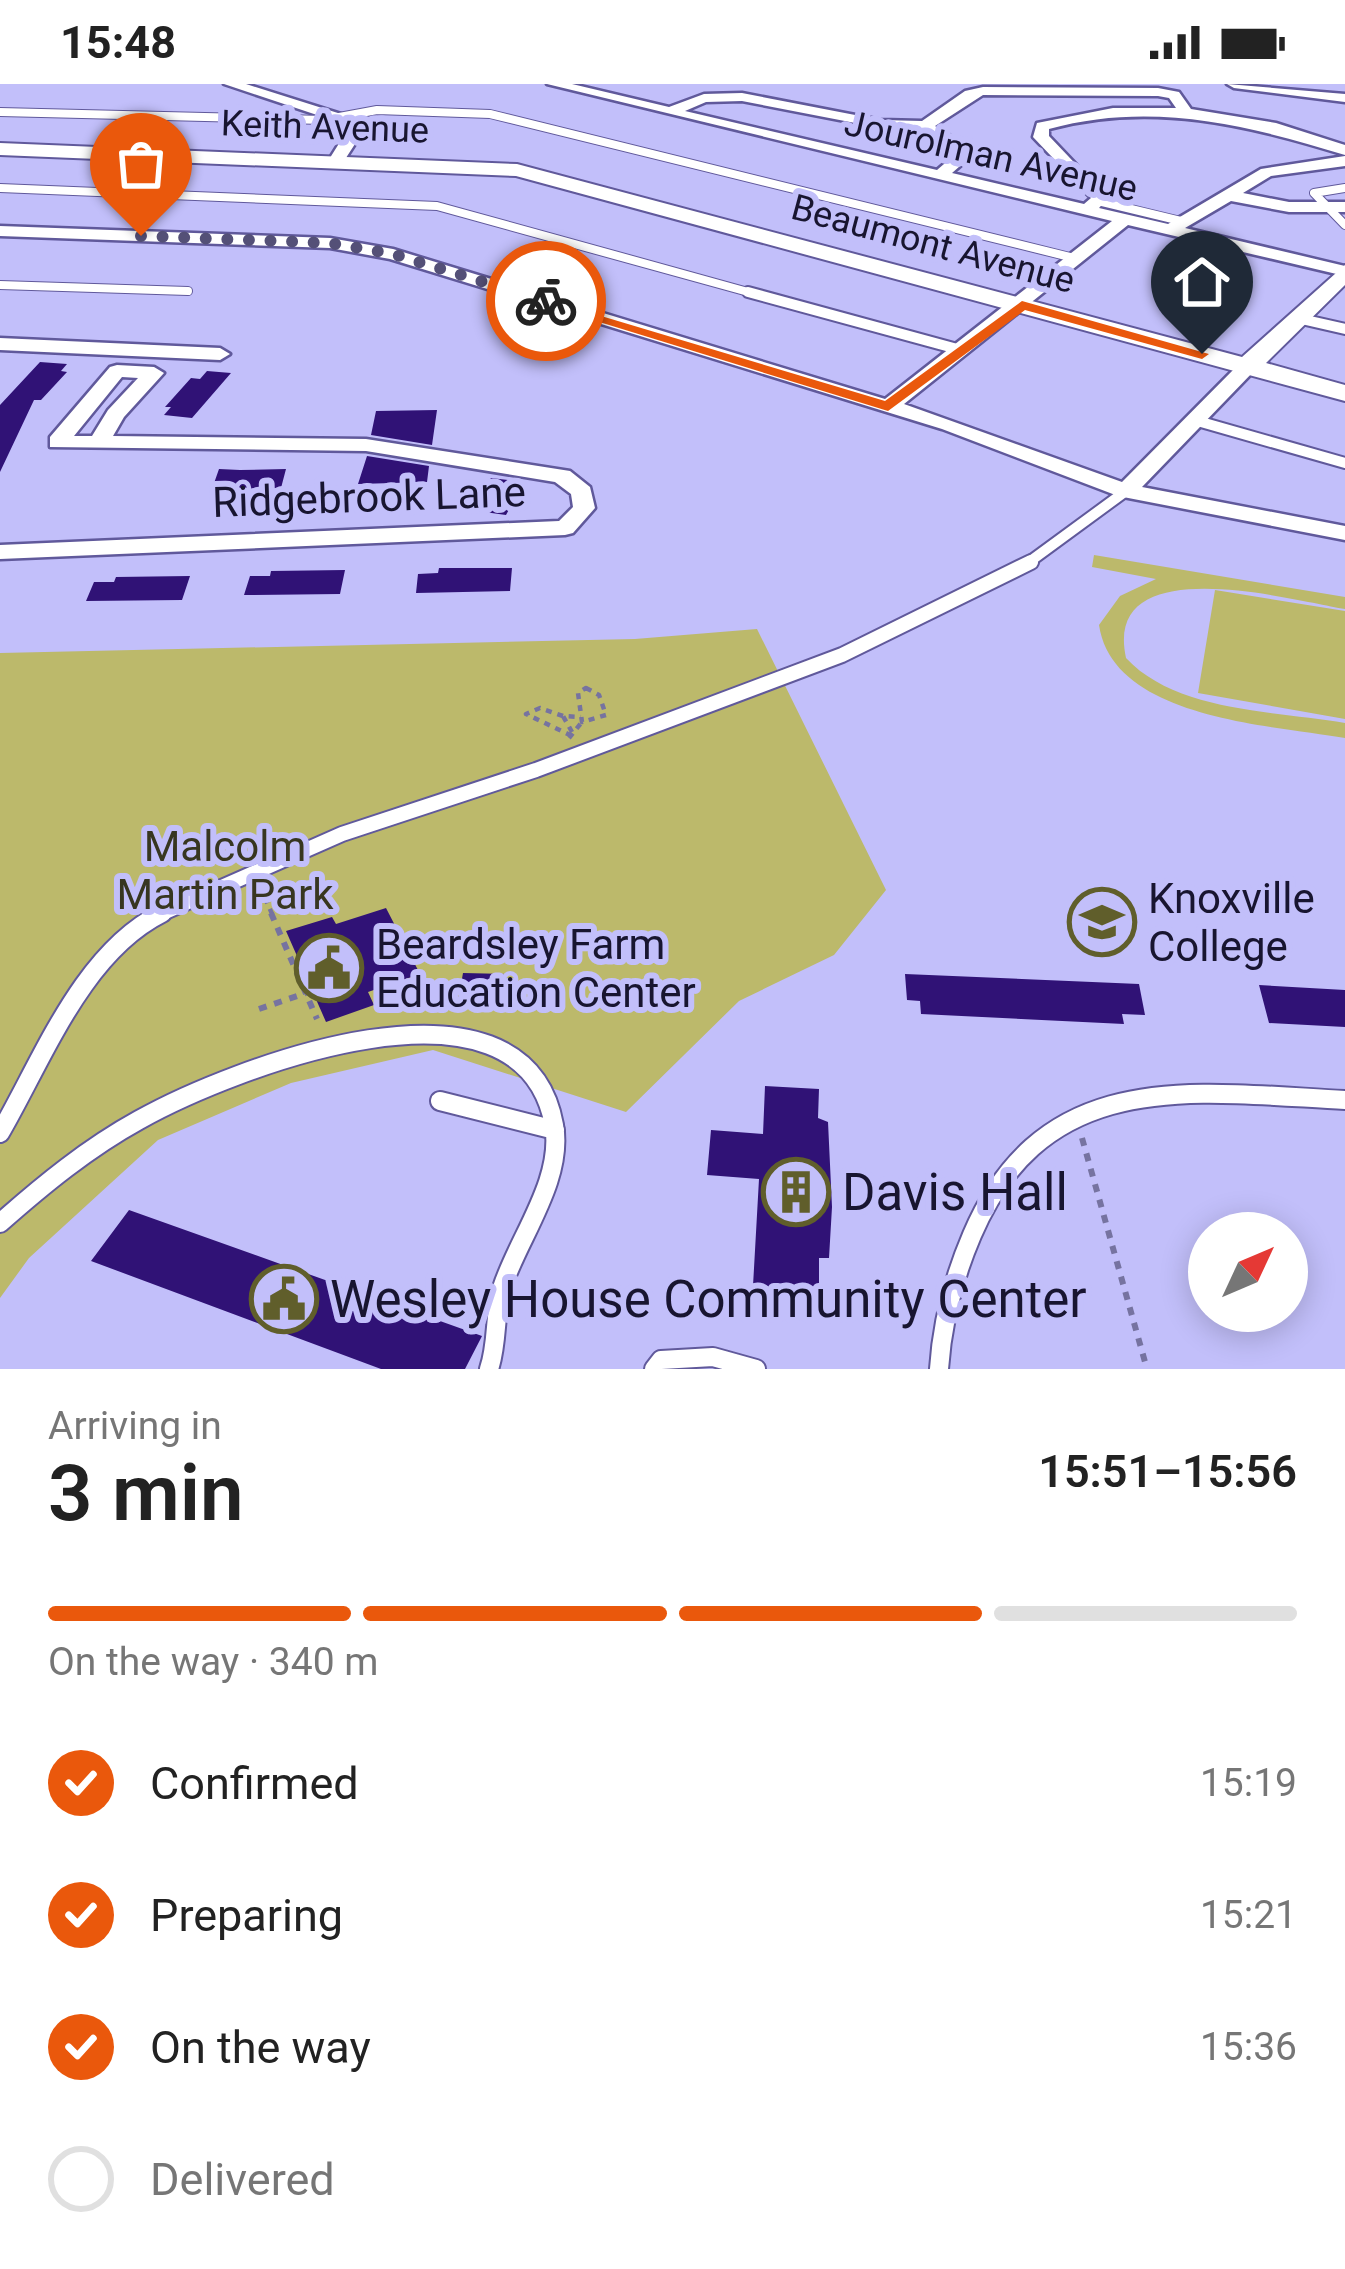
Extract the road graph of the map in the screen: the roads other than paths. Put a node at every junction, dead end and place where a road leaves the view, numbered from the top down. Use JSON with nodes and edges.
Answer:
{"nodes":[{"id":1,"x":231,"y":84,"type":"edge"},
{"id":2,"x":554,"y":84,"type":"edge"},
{"id":3,"x":1234,"y":84,"type":"edge"},
{"id":4,"x":1345,"y":98,"type":"edge"},
{"id":5,"x":0,"y":112,"type":"edge"},
{"id":6,"x":669,"y":112,"type":"junction"},
{"id":7,"x":1188,"y":115,"type":"junction"},
{"id":8,"x":340,"y":116,"type":"junction"},
{"id":9,"x":926,"y":125,"type":"junction"},
{"id":10,"x":0,"y":149,"type":"edge"},
{"id":11,"x":1345,"y":150,"type":"edge"},
{"id":12,"x":336,"y":161,"type":"junction"},
{"id":13,"x":1345,"y":161,"type":"edge"},
{"id":14,"x":503,"y":167,"type":"joint"},
{"id":15,"x":941,"y":174,"type":"junction"},
{"id":16,"x":0,"y":188,"type":"edge"},
{"id":17,"x":1345,"y":188,"type":"edge"},
{"id":18,"x":1232,"y":196,"type":"junction"},
{"id":19,"x":1093,"y":205,"type":"junction"},
{"id":20,"x":1325,"y":207,"type":"junction"},
{"id":21,"x":1345,"y":207,"type":"edge"},
{"id":22,"x":1126,"y":218,"type":"junction"},
{"id":23,"x":1345,"y":225,"type":"edge"},
{"id":24,"x":1178,"y":226,"type":"junction"},
{"id":25,"x":0,"y":231,"type":"edge"},
{"id":26,"x":1078,"y":259,"type":"junction"},
{"id":27,"x":1345,"y":272,"type":"edge"},
{"id":28,"x":0,"y":285,"type":"edge"},
{"id":29,"x":188,"y":291,"type":"dead end"},
{"id":30,"x":1022,"y":305,"type":"junction"},
{"id":31,"x":1298,"y":317,"type":"junction"},
{"id":32,"x":1345,"y":329,"type":"edge"},
{"id":33,"x":0,"y":344,"type":"edge"},
{"id":34,"x":961,"y":350,"type":"junction"},
{"id":35,"x":220,"y":354,"type":"dead end"},
{"id":36,"x":1246,"y":367,"type":"junction"},
{"id":37,"x":1345,"y":393,"type":"edge"},
{"id":38,"x":888,"y":406,"type":"junction"},
{"id":39,"x":1194,"y":420,"type":"junction"},
{"id":40,"x":99,"y":442,"type":"dead end"},
{"id":41,"x":1345,"y":463,"type":"edge"},
{"id":42,"x":1126,"y":491,"type":"junction"},
{"id":43,"x":1345,"y":533,"type":"edge"},
{"id":44,"x":0,"y":552,"type":"edge"},
{"id":45,"x":1345,"y":1100,"type":"edge"},
{"id":46,"x":440,"y":1101,"type":"dead end"},
{"id":47,"x":556,"y":1130,"type":"junction"},
{"id":48,"x":0,"y":1133,"type":"edge"},
{"id":49,"x":0,"y":1223,"type":"edge"},
{"id":50,"x":488,"y":1369,"type":"edge"},
{"id":51,"x":654,"y":1369,"type":"edge"},
{"id":52,"x":756,"y":1369,"type":"edge"},
{"id":53,"x":939,"y":1369,"type":"edge"}],
"edges":[{"from":1,"to":8,"type":"street"},
{"from":2,"to":6,"type":"street","name":"Jourolman Avenue"},
{"from":3,"to":4,"type":"street"},
{"from":5,"to":8,"type":"lane"},
{"from":6,"to":9,"type":"street"},
{"from":6,"to":15,"type":"street","name":"Jourolman Avenue"},
{"from":7,"to":9,"type":"street"},
{"from":7,"to":11,"type":"street"},
{"from":7,"to":19,"type":"street"},
{"from":8,"to":12,"type":"street"},
{"from":8,"to":26,"type":"lane"},
{"from":9,"to":15,"type":"street"},
{"from":10,"to":12,"type":"street","name":"Keith Avenue"},
{"from":12,"to":14,"type":"street","name":"Keith Avenue"},
{"from":13,"to":18,"type":"street"},
{"from":14,"to":30,"type":"street","name":"Beaumont Avenue"},
{"from":15,"to":19,"type":"street","name":"Jourolman Avenue"},
{"from":16,"to":34,"type":"lane"},
{"from":17,"to":20,"type":"lane"},
{"from":18,"to":20,"type":"street"},
{"from":18,"to":24,"type":"street"},
{"from":19,"to":22,"type":"street","name":"Jourolman Avenue"},
{"from":19,"to":24,"type":"lane"},
{"from":20,"to":21,"type":"street"},
{"from":20,"to":23,"type":"lane"},
{"from":22,"to":24,"type":"street","name":"Jourolman Avenue"},
{"from":22,"to":26,"type":"street"},
{"from":24,"to":27,"type":"street","name":"Jourolman Avenue"},
{"from":25,"to":38,"type":"street"},
{"from":26,"to":30,"type":"street"},
{"from":27,"to":31,"type":"street"},
{"from":28,"to":29,"type":"lane"},
{"from":30,"to":34,"type":"street"},
{"from":30,"to":36,"type":"street","name":"Beaumont Avenue"},
{"from":31,"to":32,"type":"lane"},
{"from":31,"to":36,"type":"street"},
{"from":33,"to":35,"type":"street"},
{"from":34,"to":38,"type":"street"},
{"from":36,"to":37,"type":"street","name":"Beaumont Avenue"},
{"from":36,"to":39,"type":"street"},
{"from":38,"to":42,"type":"street"},
{"from":39,"to":41,"type":"lane"},
{"from":39,"to":42,"type":"street"},
{"from":40,"to":44,"type":"street","name":"Ridgebrook Lane"},
{"from":42,"to":43,"type":"street"},
{"from":42,"to":48,"type":"lane"},
{"from":45,"to":53,"type":"lane"},
{"from":46,"to":47,"type":"lane"},
{"from":47,"to":49,"type":"lane"},
{"from":47,"to":50,"type":"lane"},
{"from":51,"to":52,"type":"lane"}]}
